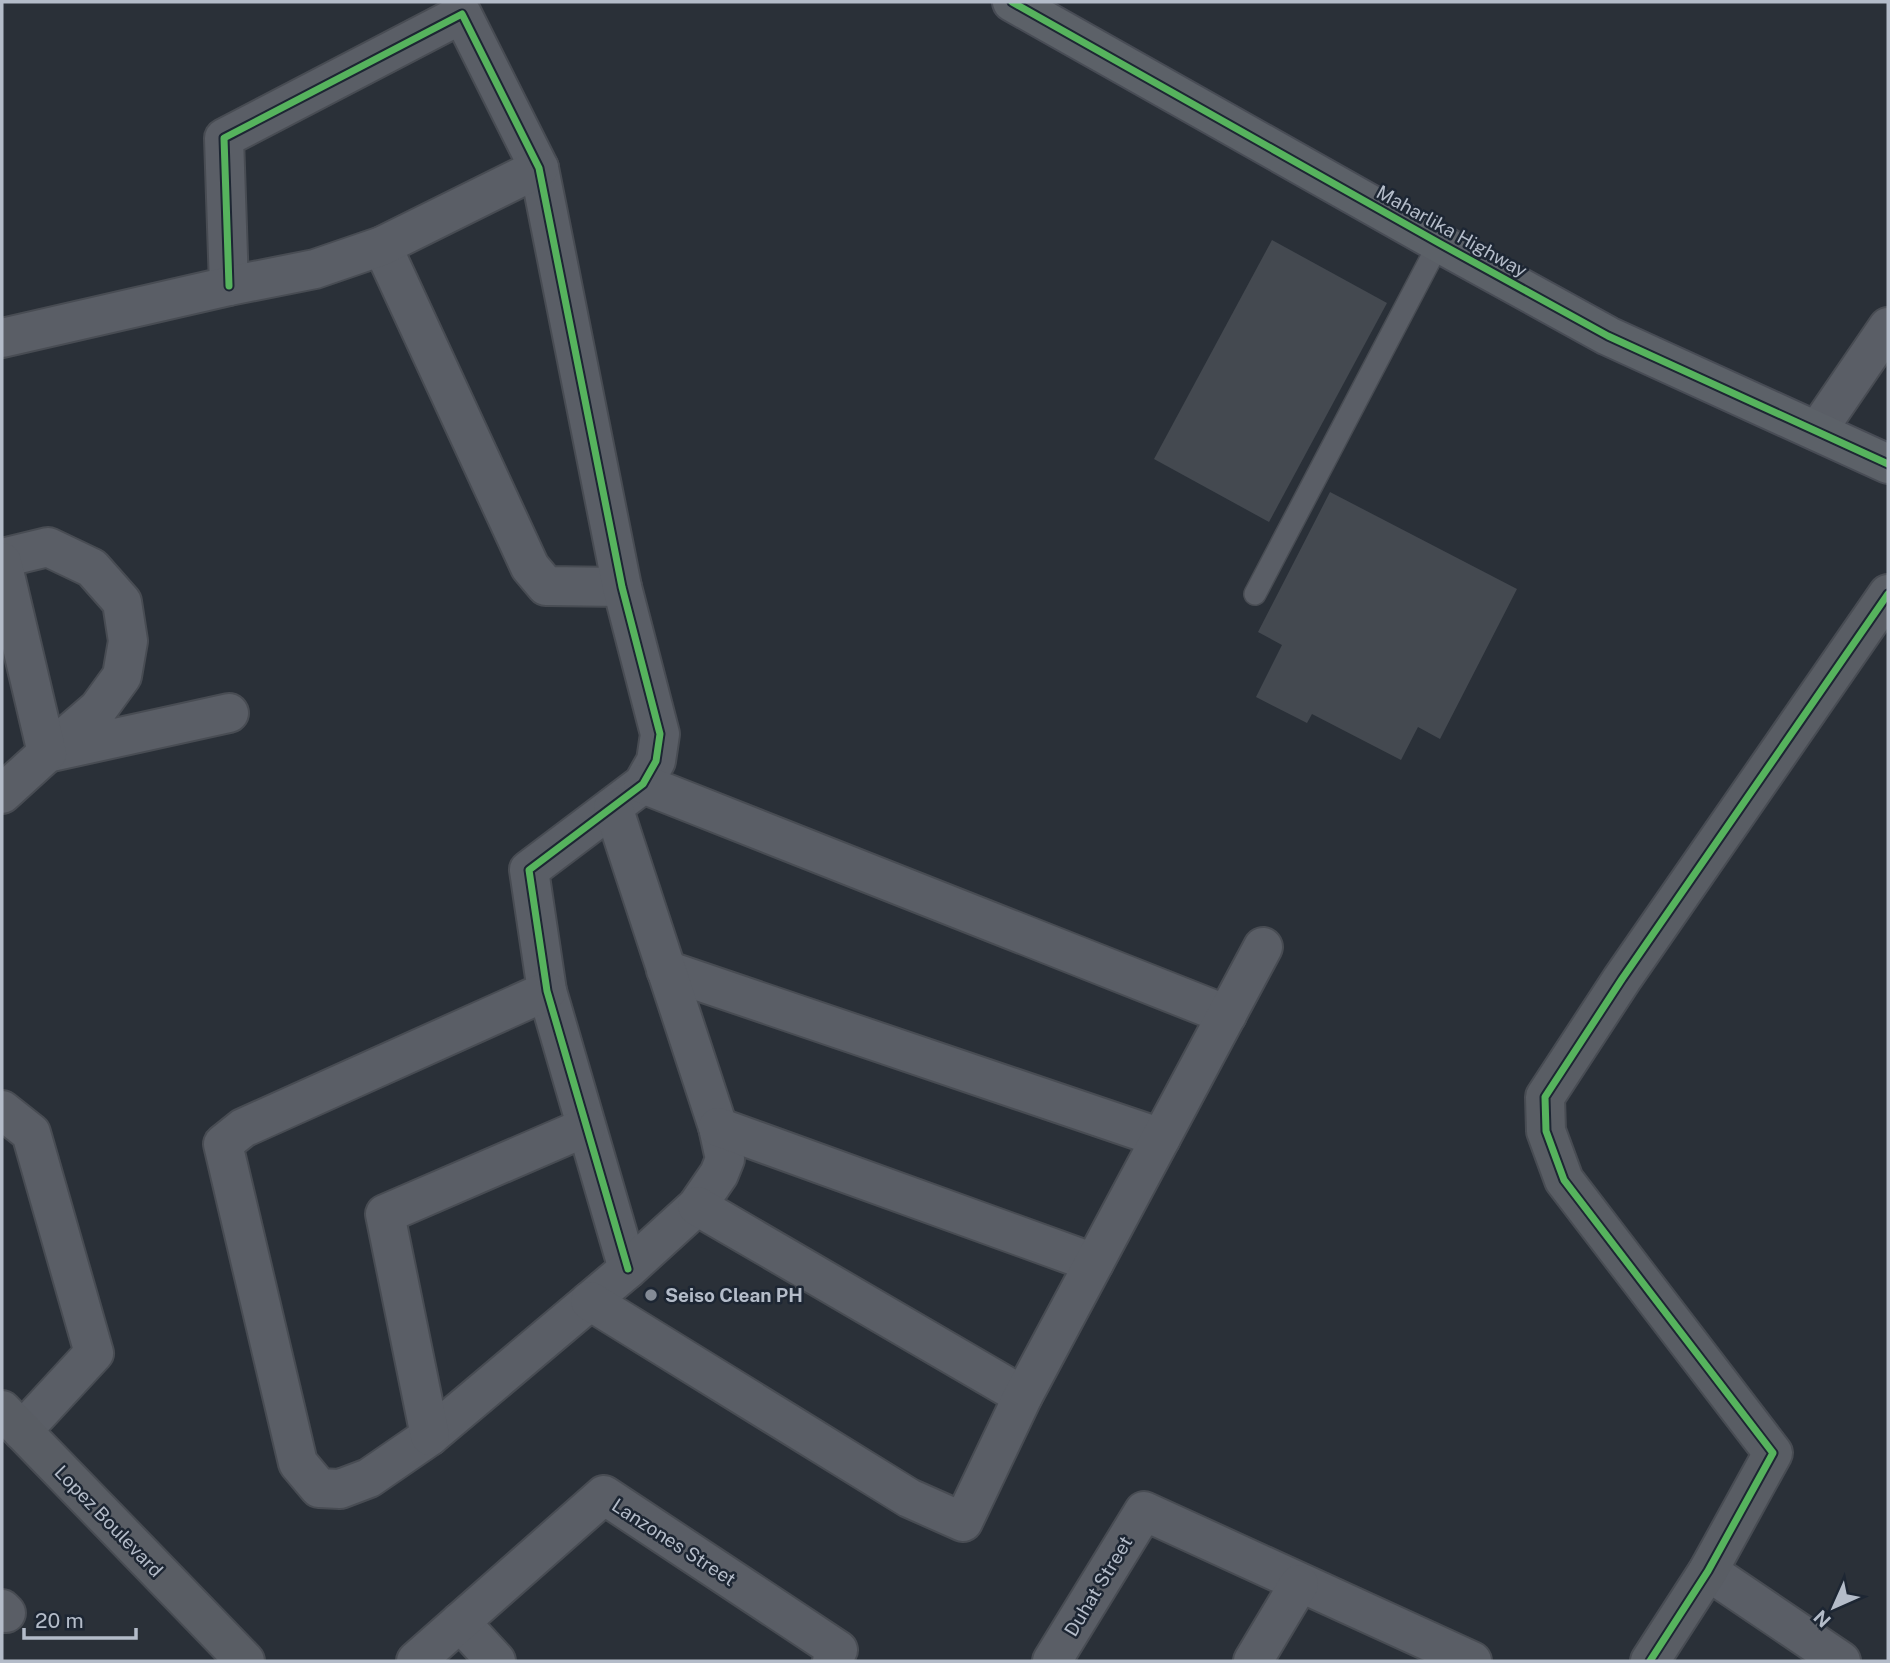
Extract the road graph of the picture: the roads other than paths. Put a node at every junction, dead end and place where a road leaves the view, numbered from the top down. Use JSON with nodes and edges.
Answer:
{"nodes":[{"id":1,"x":1012,"y":2,"type":"edge"},
{"id":2,"x":539,"y":168,"type":"junction"},
{"id":3,"x":1438,"y":243,"type":"junction"},
{"id":4,"x":382,"y":246,"type":"junction"},
{"id":5,"x":229,"y":286,"type":"junction"},
{"id":6,"x":1888,"y":327,"type":"edge"},
{"id":7,"x":2,"y":338,"type":"edge"},
{"id":8,"x":1817,"y":431,"type":"junction"},
{"id":9,"x":1888,"y":464,"type":"edge"},
{"id":10,"x":2,"y":560,"type":"edge"},
{"id":11,"x":622,"y":587,"type":"junction"},
{"id":12,"x":1255,"y":594,"type":"dead end"},
{"id":13,"x":1888,"y":594,"type":"edge"},
{"id":14,"x":229,"y":713,"type":"dead end"},
{"id":15,"x":47,"y":753,"type":"junction"},
{"id":16,"x":643,"y":784,"type":"junction"},
{"id":17,"x":2,"y":794,"type":"edge"},
{"id":18,"x":613,"y":807,"type":"junction"},
{"id":19,"x":1263,"y":947,"type":"dead end"},
{"id":20,"x":666,"y":970,"type":"junction"},
{"id":21,"x":547,"y":992,"type":"junction"},
{"id":22,"x":1227,"y":1015,"type":"junction"},
{"id":23,"x":2,"y":1110,"type":"edge"},
{"id":24,"x":586,"y":1127,"type":"junction"},
{"id":25,"x":718,"y":1127,"type":"junction"},
{"id":26,"x":1161,"y":1138,"type":"junction"},
{"id":27,"x":697,"y":1206,"type":"junction"},
{"id":28,"x":1094,"y":1263,"type":"junction"},
{"id":29,"x":628,"y":1269,"type":"junction"},
{"id":30,"x":590,"y":1301,"type":"junction"},
{"id":31,"x":1023,"y":1396,"type":"junction"},
{"id":32,"x":7,"y":1416,"type":"edge"},
{"id":33,"x":430,"y":1436,"type":"junction"},
{"id":34,"x":1708,"y":1571,"type":"junction"},
{"id":35,"x":1300,"y":1584,"type":"junction"},
{"id":36,"x":460,"y":1622,"type":"junction"},
{"id":37,"x":1456,"y":1658,"type":"edge"},
{"id":38,"x":246,"y":1661,"type":"edge"},
{"id":39,"x":416,"y":1661,"type":"edge"},
{"id":40,"x":496,"y":1661,"type":"edge"},
{"id":41,"x":832,"y":1661,"type":"edge"},
{"id":42,"x":1052,"y":1661,"type":"edge"},
{"id":43,"x":1253,"y":1661,"type":"edge"},
{"id":44,"x":1650,"y":1661,"type":"edge"},
{"id":45,"x":1840,"y":1661,"type":"edge"}],
"edges":[{"from":1,"to":3,"type":"main road","name":"Maharlika Highway"},
{"from":2,"to":4,"type":"street"},
{"from":2,"to":5,"type":"street"},
{"from":2,"to":11,"type":"street"},
{"from":3,"to":8,"type":"main road","name":"Maharlika Highway"},
{"from":3,"to":12,"type":"lane"},
{"from":4,"to":5,"type":"street"},
{"from":4,"to":11,"type":"street"},
{"from":5,"to":7,"type":"street"},
{"from":6,"to":8,"type":"street"},
{"from":8,"to":9,"type":"main road","name":"Maharlika Highway"},
{"from":10,"to":15,"type":"street"},
{"from":10,"to":15,"type":"street"},
{"from":11,"to":16,"type":"street"},
{"from":13,"to":34,"type":"street"},
{"from":14,"to":15,"type":"street"},
{"from":15,"to":17,"type":"street"},
{"from":16,"to":18,"type":"street"},
{"from":16,"to":22,"type":"street"},
{"from":18,"to":20,"type":"street"},
{"from":18,"to":21,"type":"street"},
{"from":19,"to":22,"type":"street"},
{"from":20,"to":25,"type":"street"},
{"from":20,"to":26,"type":"street"},
{"from":21,"to":24,"type":"street"},
{"from":21,"to":33,"type":"street"},
{"from":22,"to":26,"type":"street"},
{"from":23,"to":32,"type":"street"},
{"from":24,"to":29,"type":"street"},
{"from":24,"to":33,"type":"street"},
{"from":25,"to":27,"type":"street"},
{"from":25,"to":28,"type":"street"},
{"from":26,"to":28,"type":"street"},
{"from":27,"to":29,"type":"street"},
{"from":27,"to":31,"type":"street"},
{"from":28,"to":31,"type":"street"},
{"from":29,"to":30,"type":"street"},
{"from":30,"to":31,"type":"street"},
{"from":30,"to":33,"type":"street"},
{"from":32,"to":38,"type":"street","name":"Lopez Boulevard"},
{"from":34,"to":44,"type":"street"},
{"from":34,"to":45,"type":"street"},
{"from":35,"to":37,"type":"street"},
{"from":35,"to":42,"type":"street","name":"Duhat Street"},
{"from":35,"to":43,"type":"street"},
{"from":36,"to":39,"type":"street","name":"Lanzones Street"},
{"from":36,"to":40,"type":"street"},
{"from":36,"to":41,"type":"street","name":"Lanzones Street"}]}
